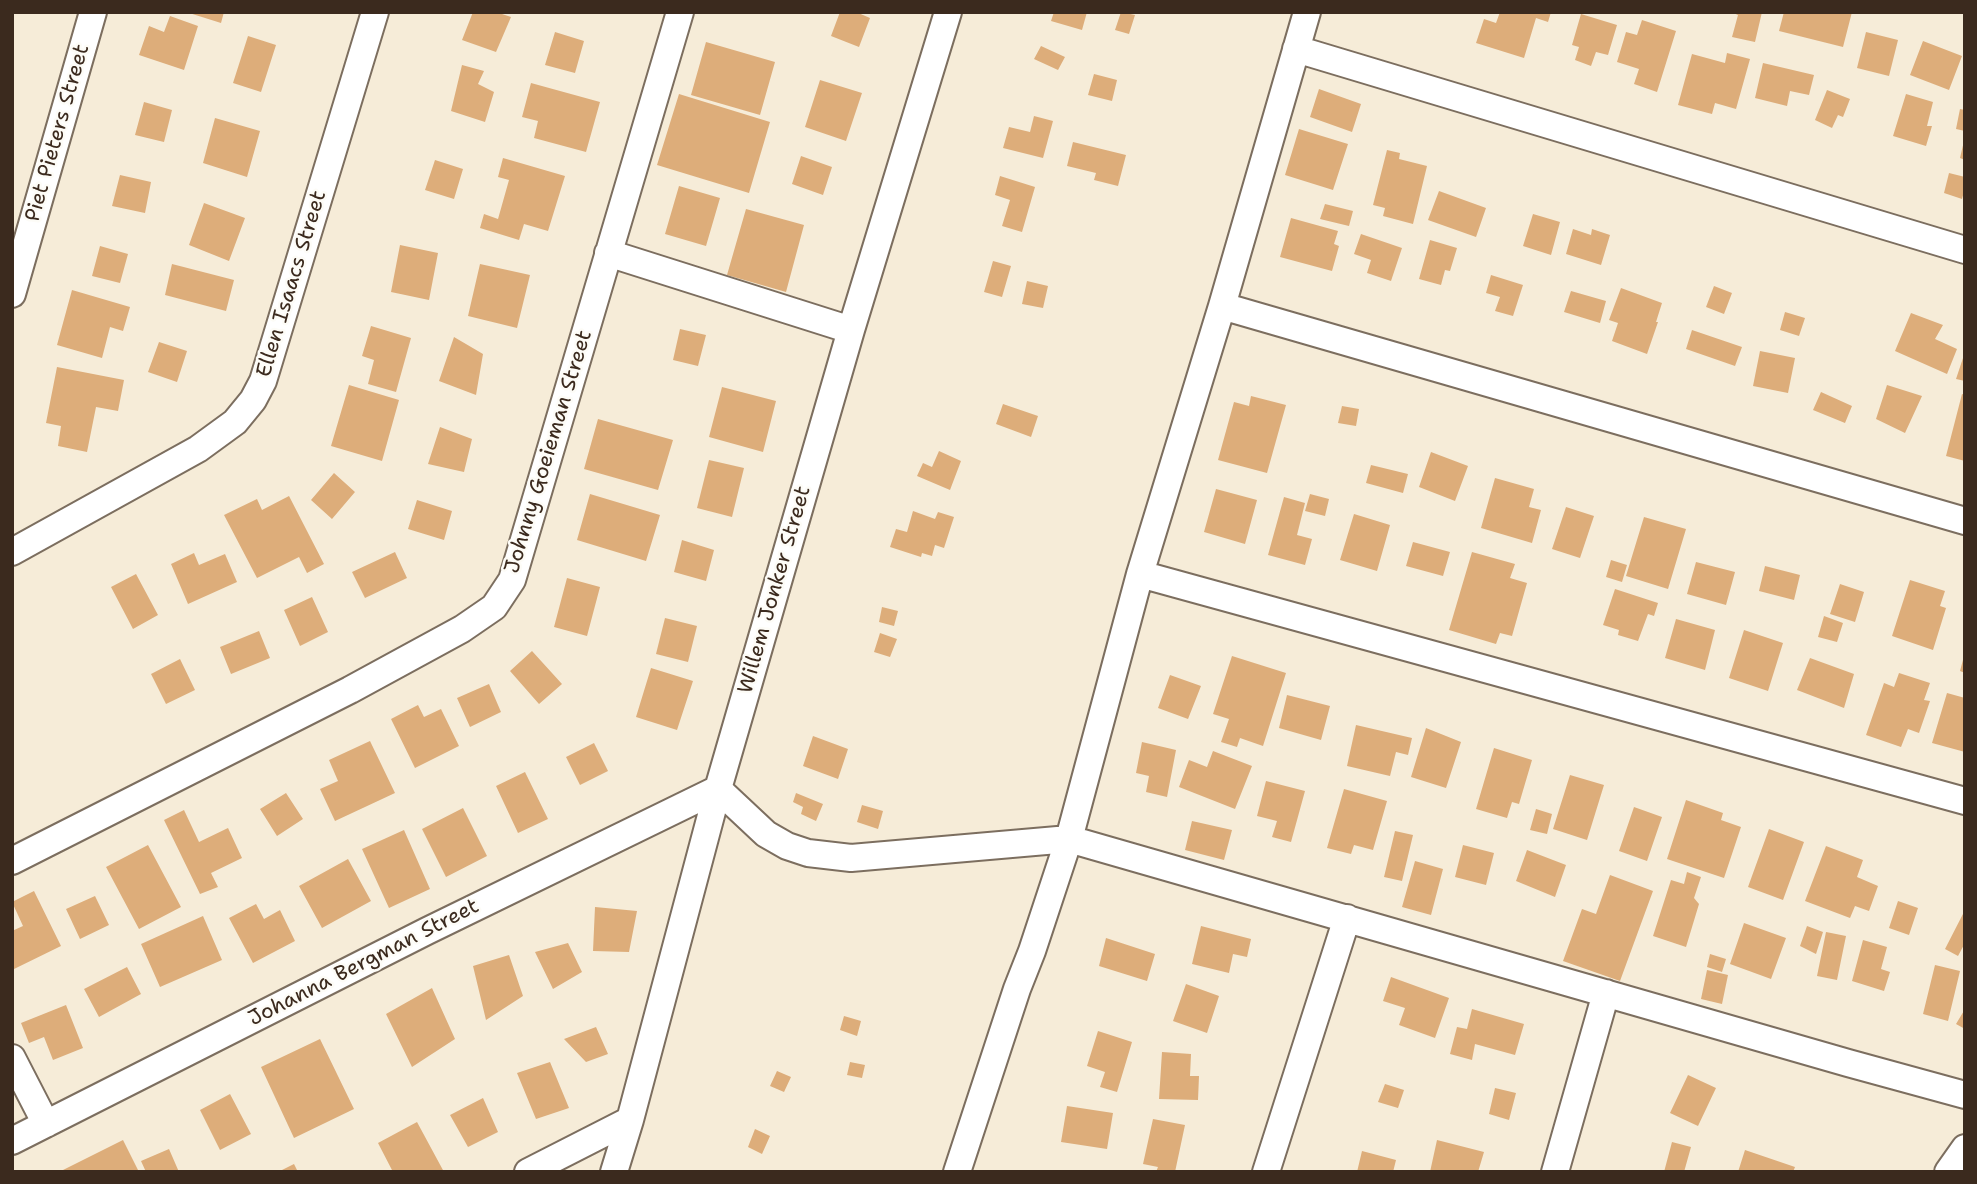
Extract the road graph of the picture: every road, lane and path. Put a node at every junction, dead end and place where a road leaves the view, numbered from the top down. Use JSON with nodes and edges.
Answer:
{"nodes":[{"id":1,"x":93,"y":12,"type":"edge"},
{"id":2,"x":375,"y":12,"type":"edge"},
{"id":3,"x":680,"y":12,"type":"edge"},
{"id":4,"x":948,"y":12,"type":"edge"},
{"id":5,"x":1307,"y":12,"type":"edge"},
{"id":6,"x":1296,"y":48,"type":"junction"},
{"id":7,"x":1965,"y":250,"type":"edge"},
{"id":8,"x":608,"y":253,"type":"junction"},
{"id":9,"x":12,"y":294,"type":"edge"},
{"id":10,"x":1223,"y":306,"type":"junction"},
{"id":11,"x":851,"y":330,"type":"junction"},
{"id":12,"x":1965,"y":521,"type":"edge"},
{"id":13,"x":12,"y":552,"type":"edge"},
{"id":14,"x":1140,"y":574,"type":"junction"},
{"id":15,"x":718,"y":789,"type":"junction"},
{"id":16,"x":1965,"y":802,"type":"edge"},
{"id":17,"x":1069,"y":839,"type":"junction"},
{"id":18,"x":12,"y":861,"type":"edge"},
{"id":19,"x":1346,"y":918,"type":"junction"},
{"id":20,"x":1606,"y":993,"type":"junction"},
{"id":21,"x":12,"y":1058,"type":"edge"},
{"id":22,"x":1965,"y":1095,"type":"edge"},
{"id":23,"x":630,"y":1120,"type":"junction"},
{"id":24,"x":46,"y":1124,"type":"junction"},
{"id":25,"x":12,"y":1142,"type":"edge"},
{"id":26,"x":1965,"y":1149,"type":"edge"},
{"id":27,"x":528,"y":1172,"type":"edge"},
{"id":28,"x":614,"y":1172,"type":"edge"},
{"id":29,"x":957,"y":1172,"type":"edge"},
{"id":30,"x":1266,"y":1172,"type":"edge"},
{"id":31,"x":1555,"y":1172,"type":"edge"},
{"id":32,"x":1948,"y":1172,"type":"edge"}],
"edges":[{"from":1,"to":9,"type":"street","name":"Piet Pieters Street"},
{"from":2,"to":13,"type":"street","name":"Ellen Isaacs Street"},
{"from":3,"to":8,"type":"street","name":"Johnny Goeieman Street"},
{"from":4,"to":11,"type":"street","name":"Willem Jonker Street"},
{"from":5,"to":6,"type":"street"},
{"from":6,"to":7,"type":"street"},
{"from":6,"to":10,"type":"street"},
{"from":8,"to":11,"type":"street"},
{"from":8,"to":18,"type":"street","name":"Johnny Goeieman Street"},
{"from":10,"to":12,"type":"street"},
{"from":10,"to":14,"type":"street"},
{"from":11,"to":15,"type":"street","name":"Willem Jonker Street"},
{"from":14,"to":16,"type":"street"},
{"from":14,"to":17,"type":"street"},
{"from":15,"to":17,"type":"street"},
{"from":15,"to":23,"type":"street","name":"Willem Jonker Street"},
{"from":15,"to":24,"type":"street","name":"Johanna Bergman Street"},
{"from":17,"to":19,"type":"street"},
{"from":17,"to":29,"type":"street"},
{"from":19,"to":20,"type":"street"},
{"from":19,"to":30,"type":"street"},
{"from":20,"to":22,"type":"street"},
{"from":20,"to":31,"type":"street"},
{"from":21,"to":24,"type":"street"},
{"from":23,"to":27,"type":"street"},
{"from":23,"to":28,"type":"street","name":"Willem Jonker Street"},
{"from":24,"to":25,"type":"street","name":"Johanna Bergman Street"},
{"from":26,"to":32,"type":"street"}]}
